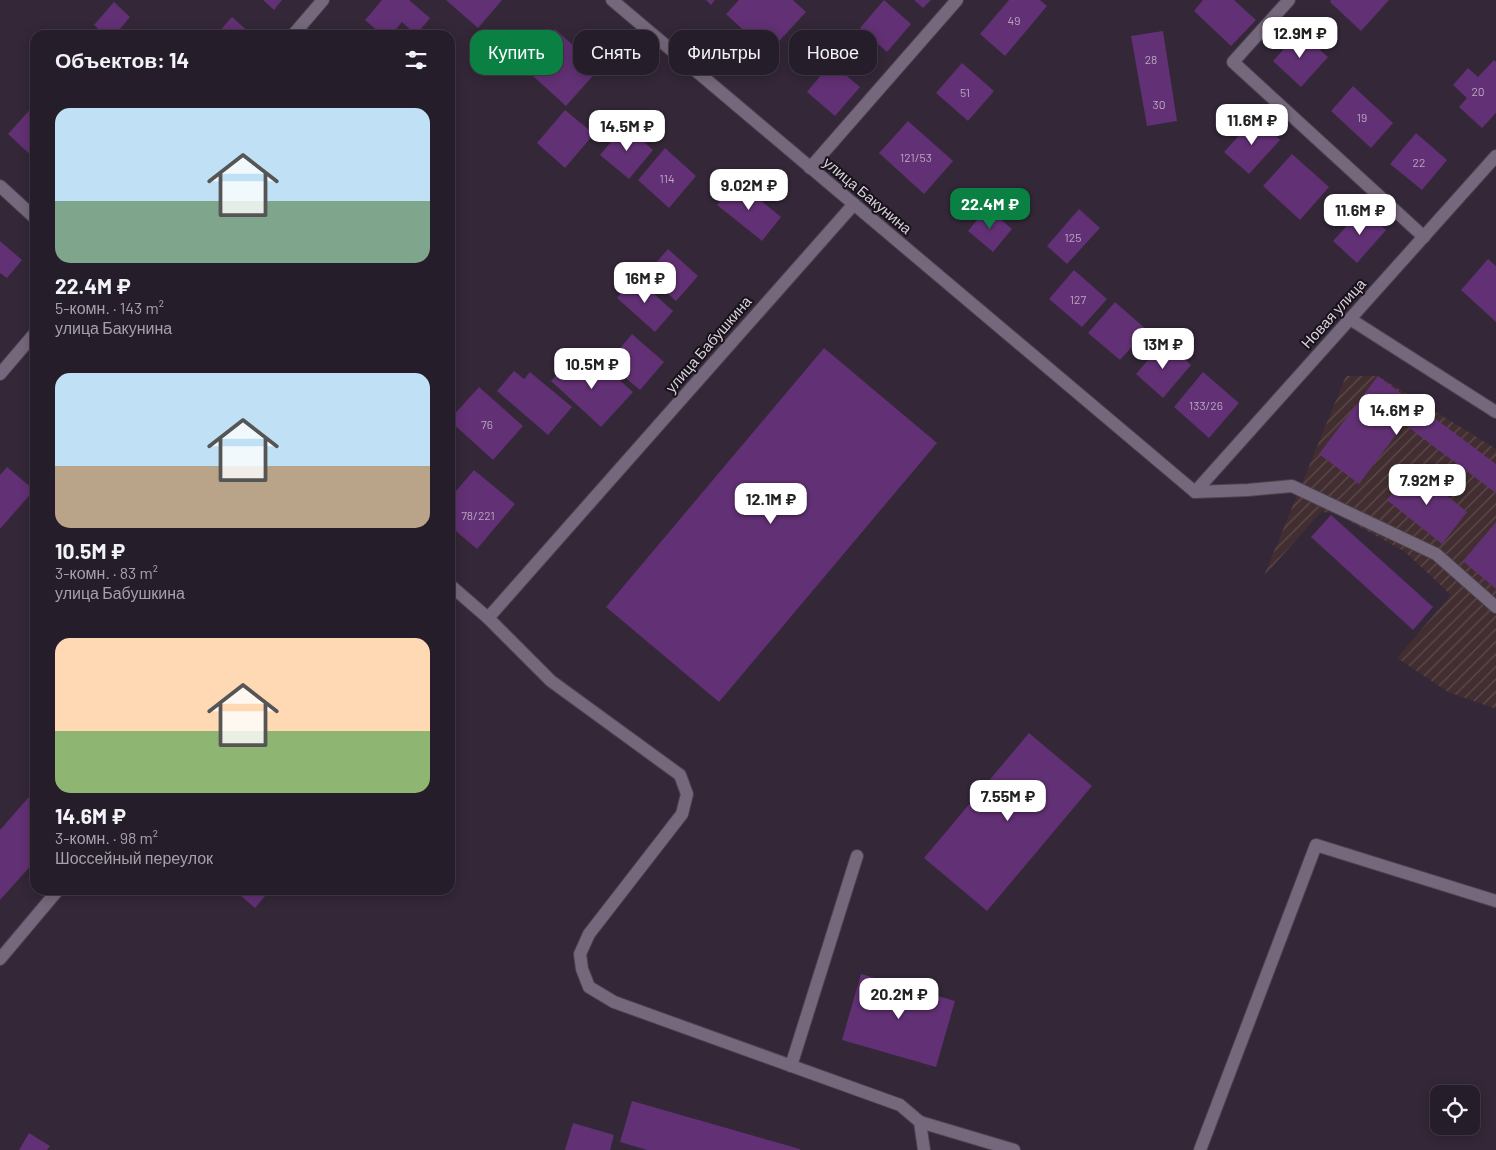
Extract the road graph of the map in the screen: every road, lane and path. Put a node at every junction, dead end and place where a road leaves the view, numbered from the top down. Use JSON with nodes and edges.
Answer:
{"nodes":[{"id":1,"x":323,"y":0,"type":"edge"},
{"id":2,"x":612,"y":0,"type":"edge"},
{"id":3,"x":957,"y":0,"type":"edge"},
{"id":4,"x":1289,"y":0,"type":"edge"},
{"id":5,"x":297,"y":30,"type":"edge"},
{"id":6,"x":1496,"y":156,"type":"edge"},
{"id":7,"x":810,"y":168,"type":"junction"},
{"id":8,"x":0,"y":186,"type":"edge"},
{"id":9,"x":854,"y":204,"type":"junction"},
{"id":10,"x":30,"y":213,"type":"edge"},
{"id":11,"x":1424,"y":237,"type":"junction"},
{"id":12,"x":1350,"y":319,"type":"junction"},
{"id":13,"x":30,"y":339,"type":"edge"},
{"id":14,"x":0,"y":374,"type":"edge"},
{"id":15,"x":1496,"y":412,"type":"edge"},
{"id":16,"x":1195,"y":492,"type":"junction"},
{"id":17,"x":455,"y":589,"type":"edge"},
{"id":18,"x":1496,"y":607,"type":"edge"},
{"id":19,"x":488,"y":618,"type":"junction"},
{"id":20,"x":857,"y":856,"type":"dead end"},
{"id":21,"x":54,"y":895,"type":"edge"},
{"id":22,"x":1496,"y":901,"type":"edge"},
{"id":23,"x":0,"y":959,"type":"edge"},
{"id":24,"x":791,"y":1066,"type":"junction"},
{"id":25,"x":920,"y":1122,"type":"junction"},
{"id":26,"x":924,"y":1150,"type":"edge"},
{"id":27,"x":1014,"y":1150,"type":"edge"},
{"id":28,"x":1200,"y":1150,"type":"edge"}],
"edges":[{"from":1,"to":5,"type":"street"},
{"from":2,"to":7,"type":"street","name":"улица Бакунина"},
{"from":3,"to":7,"type":"street"},
{"from":4,"to":11,"type":"street"},
{"from":6,"to":11,"type":"street","name":"Новая улица"},
{"from":7,"to":9,"type":"street","name":"улица Бакунина"},
{"from":8,"to":10,"type":"street"},
{"from":9,"to":16,"type":"street","name":"улица Бакунина"},
{"from":9,"to":19,"type":"street","name":"улица Бабушкина"},
{"from":11,"to":12,"type":"street","name":"Новая улица"},
{"from":12,"to":15,"type":"street"},
{"from":12,"to":16,"type":"street","name":"Новая улица"},
{"from":13,"to":14,"type":"street"},
{"from":16,"to":18,"type":"street"},
{"from":17,"to":19,"type":"street"},
{"from":19,"to":24,"type":"street"},
{"from":20,"to":24,"type":"street"},
{"from":21,"to":23,"type":"street"},
{"from":22,"to":28,"type":"street"},
{"from":24,"to":25,"type":"street"},
{"from":25,"to":26,"type":"street"},
{"from":25,"to":27,"type":"street"}]}
